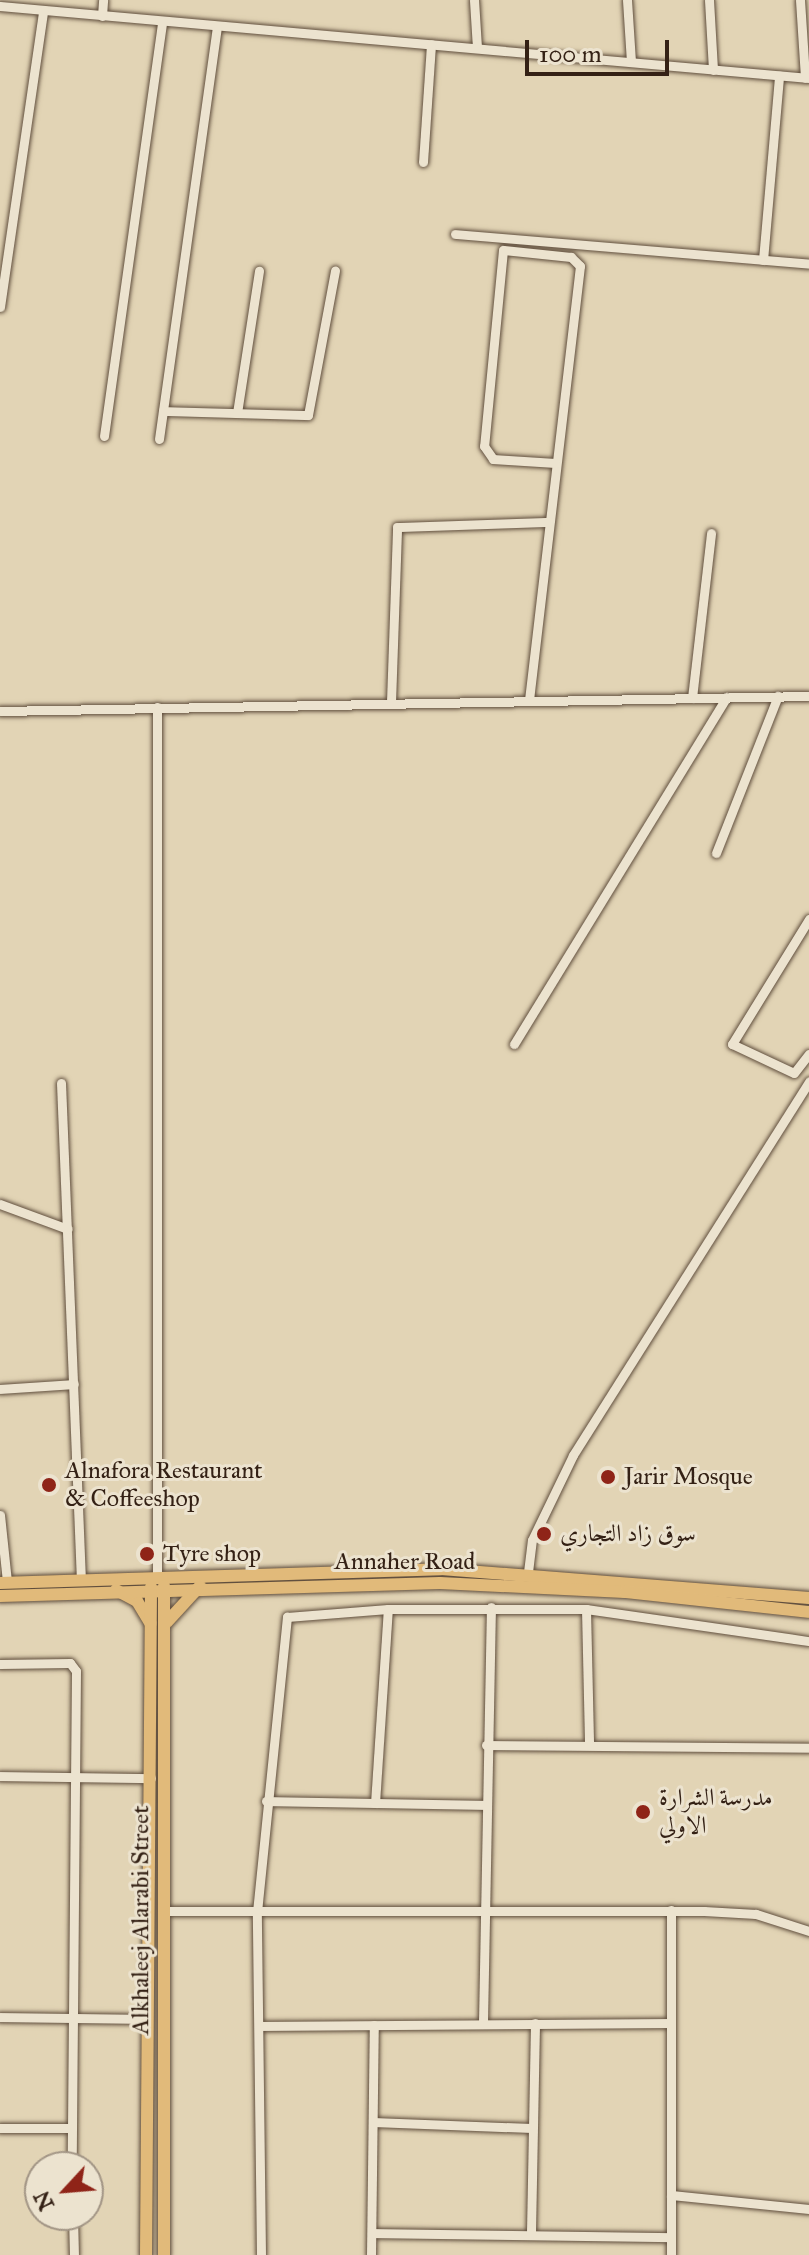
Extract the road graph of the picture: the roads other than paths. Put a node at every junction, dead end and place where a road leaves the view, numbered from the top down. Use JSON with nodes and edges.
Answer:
{"nodes":[{"id":1,"x":1,"y":0,"type":"edge"},
{"id":2,"x":103,"y":0,"type":"edge"},
{"id":3,"x":474,"y":0,"type":"edge"},
{"id":4,"x":627,"y":0,"type":"edge"},
{"id":5,"x":709,"y":0,"type":"edge"},
{"id":6,"x":800,"y":0,"type":"edge"},
{"id":7,"x":0,"y":6,"type":"edge"},
{"id":8,"x":43,"y":11,"type":"junction"},
{"id":9,"x":102,"y":16,"type":"junction"},
{"id":10,"x":162,"y":21,"type":"junction"},
{"id":11,"x":217,"y":26,"type":"junction"},
{"id":12,"x":431,"y":44,"type":"junction"},
{"id":13,"x":477,"y":48,"type":"junction"},
{"id":14,"x":631,"y":62,"type":"junction"},
{"id":15,"x":713,"y":70,"type":"junction"},
{"id":16,"x":779,"y":76,"type":"junction"},
{"id":17,"x":807,"y":78,"type":"edge"},
{"id":18,"x":423,"y":162,"type":"dead end"},
{"id":19,"x":455,"y":234,"type":"dead end"},
{"id":20,"x":763,"y":260,"type":"junction"},
{"id":21,"x":809,"y":264,"type":"edge"},
{"id":22,"x":259,"y":271,"type":"dead end"},
{"id":23,"x":335,"y":271,"type":"dead end"},
{"id":24,"x":0,"y":307,"type":"edge"},
{"id":25,"x":163,"y":411,"type":"junction"},
{"id":26,"x":237,"y":413,"type":"junction"},
{"id":27,"x":104,"y":436,"type":"dead end"},
{"id":28,"x":159,"y":439,"type":"dead end"},
{"id":29,"x":555,"y":463,"type":"junction"},
{"id":30,"x":548,"y":522,"type":"junction"},
{"id":31,"x":711,"y":533,"type":"dead end"},
{"id":32,"x":778,"y":696,"type":"junction"},
{"id":33,"x":809,"y":696,"type":"edge"},
{"id":34,"x":727,"y":697,"type":"junction"},
{"id":35,"x":692,"y":698,"type":"junction"},
{"id":36,"x":529,"y":700,"type":"junction"},
{"id":37,"x":391,"y":702,"type":"junction"},
{"id":38,"x":157,"y":707,"type":"junction"},
{"id":39,"x":0,"y":711,"type":"edge"},
{"id":40,"x":716,"y":853,"type":"dead end"},
{"id":41,"x":809,"y":919,"type":"edge"},
{"id":42,"x":514,"y":1044,"type":"dead end"},
{"id":43,"x":809,"y":1054,"type":"edge"},
{"id":44,"x":809,"y":1081,"type":"edge"},
{"id":45,"x":61,"y":1083,"type":"dead end"},
{"id":46,"x":0,"y":1204,"type":"edge"},
{"id":47,"x":68,"y":1229,"type":"junction"},
{"id":48,"x":74,"y":1384,"type":"junction"},
{"id":49,"x":0,"y":1389,"type":"edge"},
{"id":50,"x":0,"y":1515,"type":"edge"},
{"id":51,"x":528,"y":1572,"type":"junction"},
{"id":52,"x":157,"y":1574,"type":"junction"},
{"id":53,"x":81,"y":1578,"type":"junction"},
{"id":54,"x":3,"y":1582,"type":"edge"},
{"id":55,"x":202,"y":1585,"type":"junction"},
{"id":56,"x":158,"y":1587,"type":"junction"},
{"id":57,"x":109,"y":1588,"type":"junction"},
{"id":58,"x":0,"y":1596,"type":"edge"},
{"id":59,"x":809,"y":1598,"type":"edge"},
{"id":60,"x":491,"y":1607,"type":"junction"},
{"id":61,"x":388,"y":1609,"type":"junction"},
{"id":62,"x":586,"y":1609,"type":"junction"},
{"id":63,"x":809,"y":1612,"type":"edge"},
{"id":64,"x":158,"y":1628,"type":"junction"},
{"id":65,"x":809,"y":1641,"type":"edge"},
{"id":66,"x":0,"y":1664,"type":"edge"},
{"id":67,"x":589,"y":1742,"type":"junction"},
{"id":68,"x":486,"y":1745,"type":"junction"},
{"id":69,"x":809,"y":1748,"type":"edge"},
{"id":70,"x":0,"y":1776,"type":"edge"},
{"id":71,"x":78,"y":1777,"type":"junction"},
{"id":72,"x":151,"y":1778,"type":"junction"},
{"id":73,"x":266,"y":1801,"type":"junction"},
{"id":74,"x":375,"y":1803,"type":"junction"},
{"id":75,"x":485,"y":1805,"type":"junction"},
{"id":76,"x":671,"y":1910,"type":"junction"},
{"id":77,"x":164,"y":1911,"type":"junction"},
{"id":78,"x":257,"y":1912,"type":"junction"},
{"id":79,"x":481,"y":1914,"type":"junction"},
{"id":80,"x":809,"y":1931,"type":"edge"},
{"id":81,"x":0,"y":2017,"type":"edge"},
{"id":82,"x":75,"y":2018,"type":"junction"},
{"id":83,"x":147,"y":2019,"type":"junction"},
{"id":84,"x":483,"y":2022,"type":"junction"},
{"id":85,"x":535,"y":2023,"type":"junction"},
{"id":86,"x":669,"y":2023,"type":"junction"},
{"id":87,"x":374,"y":2025,"type":"junction"},
{"id":88,"x":260,"y":2026,"type":"junction"},
{"id":89,"x":373,"y":2122,"type":"junction"},
{"id":90,"x":0,"y":2128,"type":"edge"},
{"id":91,"x":72,"y":2128,"type":"junction"},
{"id":92,"x":532,"y":2128,"type":"junction"},
{"id":93,"x":72,"y":2151,"type":"edge"},
{"id":94,"x":671,"y":2195,"type":"junction"},
{"id":95,"x":147,"y":2202,"type":"junction"},
{"id":96,"x":165,"y":2204,"type":"junction"},
{"id":97,"x":809,"y":2209,"type":"edge"},
{"id":98,"x":73,"y":2231,"type":"edge"},
{"id":99,"x":531,"y":2232,"type":"junction"},
{"id":100,"x":372,"y":2233,"type":"junction"},
{"id":101,"x":671,"y":2237,"type":"junction"},
{"id":102,"x":74,"y":2255,"type":"edge"},
{"id":103,"x":146,"y":2255,"type":"edge"},
{"id":104,"x":164,"y":2255,"type":"edge"},
{"id":105,"x":261,"y":2255,"type":"edge"},
{"id":106,"x":371,"y":2255,"type":"edge"},
{"id":107,"x":671,"y":2255,"type":"edge"}],
"edges":[{"from":1,"to":7,"type":"street"},
{"from":2,"to":9,"type":"street"},
{"from":3,"to":13,"type":"street"},
{"from":4,"to":14,"type":"street"},
{"from":5,"to":15,"type":"street"},
{"from":6,"to":17,"type":"street"},
{"from":7,"to":8,"type":"street"},
{"from":8,"to":9,"type":"street"},
{"from":8,"to":24,"type":"street"},
{"from":9,"to":10,"type":"street"},
{"from":10,"to":11,"type":"street"},
{"from":10,"to":27,"type":"street"},
{"from":11,"to":12,"type":"street"},
{"from":11,"to":25,"type":"street"},
{"from":12,"to":13,"type":"street"},
{"from":12,"to":18,"type":"street"},
{"from":13,"to":14,"type":"street"},
{"from":14,"to":15,"type":"street"},
{"from":15,"to":16,"type":"street"},
{"from":16,"to":17,"type":"street"},
{"from":16,"to":20,"type":"street"},
{"from":19,"to":20,"type":"street"},
{"from":20,"to":21,"type":"street"},
{"from":22,"to":26,"type":"street"},
{"from":23,"to":26,"type":"street"},
{"from":25,"to":26,"type":"street"},
{"from":25,"to":28,"type":"street"},
{"from":29,"to":29,"type":"street"},
{"from":29,"to":30,"type":"street"},
{"from":30,"to":36,"type":"street"},
{"from":30,"to":37,"type":"street"},
{"from":31,"to":35,"type":"street"},
{"from":32,"to":33,"type":"street"},
{"from":32,"to":34,"type":"street"},
{"from":32,"to":40,"type":"street"},
{"from":34,"to":35,"type":"street"},
{"from":34,"to":42,"type":"street"},
{"from":35,"to":36,"type":"street"},
{"from":36,"to":37,"type":"street"},
{"from":37,"to":38,"type":"street"},
{"from":38,"to":39,"type":"street"},
{"from":38,"to":52,"type":"street"},
{"from":41,"to":43,"type":"street"},
{"from":44,"to":51,"type":"street"},
{"from":45,"to":47,"type":"street"},
{"from":46,"to":47,"type":"street"},
{"from":47,"to":48,"type":"street"},
{"from":48,"to":49,"type":"street"},
{"from":48,"to":53,"type":"street"},
{"from":50,"to":54,"type":"street"},
{"from":51,"to":52,"type":"main road","name":"Annaher Road"},
{"from":51,"to":59,"type":"main road","name":"Annaher Road"},
{"from":52,"to":53,"type":"main road","name":"Annaher Road"},
{"from":53,"to":54,"type":"main road","name":"Annaher Road"},
{"from":55,"to":56,"type":"main road","name":"Annaher Road"},
{"from":55,"to":63,"type":"main road","name":"Annaher Road"},
{"from":55,"to":64,"type":"main road"},
{"from":56,"to":57,"type":"main road","name":"Annaher Road"},
{"from":56,"to":64,"type":"main road","name":"Alkhaleej Alarabi Street"},
{"from":57,"to":58,"type":"main road","name":"Annaher Road"},
{"from":57,"to":64,"type":"main road"},
{"from":60,"to":61,"type":"street"},
{"from":60,"to":62,"type":"street"},
{"from":60,"to":68,"type":"street"},
{"from":61,"to":73,"type":"street"},
{"from":61,"to":74,"type":"street"},
{"from":62,"to":65,"type":"street"},
{"from":62,"to":67,"type":"street"},
{"from":64,"to":72,"type":"main road","name":"Alkhaleej Alarabi Street"},
{"from":64,"to":77,"type":"main road","name":"Alkhaleej Alarabi Street"},
{"from":66,"to":71,"type":"street"},
{"from":67,"to":68,"type":"street"},
{"from":67,"to":69,"type":"street"},
{"from":68,"to":75,"type":"street"},
{"from":70,"to":71,"type":"street"},
{"from":71,"to":72,"type":"street"},
{"from":71,"to":82,"type":"street"},
{"from":72,"to":83,"type":"main road","name":"Alkhaleej Alarabi Street"},
{"from":73,"to":74,"type":"street"},
{"from":73,"to":78,"type":"street"},
{"from":74,"to":75,"type":"street"},
{"from":75,"to":79,"type":"street"},
{"from":76,"to":79,"type":"street"},
{"from":76,"to":80,"type":"street"},
{"from":76,"to":86,"type":"street"},
{"from":77,"to":78,"type":"street"},
{"from":77,"to":96,"type":"main road","name":"Alkhaleej Alarabi Street"},
{"from":78,"to":79,"type":"street"},
{"from":78,"to":88,"type":"street"},
{"from":79,"to":84,"type":"street"},
{"from":81,"to":82,"type":"street"},
{"from":82,"to":83,"type":"street"},
{"from":82,"to":91,"type":"street"},
{"from":83,"to":95,"type":"main road","name":"Alkhaleej Alarabi Street"},
{"from":84,"to":85,"type":"street"},
{"from":84,"to":87,"type":"street"},
{"from":85,"to":86,"type":"street"},
{"from":85,"to":92,"type":"street"},
{"from":86,"to":94,"type":"street"},
{"from":87,"to":88,"type":"street"},
{"from":87,"to":89,"type":"street"},
{"from":88,"to":105,"type":"street"},
{"from":89,"to":92,"type":"street"},
{"from":89,"to":100,"type":"street"},
{"from":90,"to":91,"type":"street"},
{"from":91,"to":93,"type":"street"},
{"from":92,"to":99,"type":"street"},
{"from":94,"to":97,"type":"street"},
{"from":94,"to":101,"type":"street"},
{"from":95,"to":96,"type":"main road"},
{"from":95,"to":103,"type":"main road","name":"Alkhaleej Alarabi Street"},
{"from":96,"to":104,"type":"main road","name":"Alkhaleej Alarabi Street"},
{"from":98,"to":102,"type":"street"},
{"from":99,"to":100,"type":"street"},
{"from":99,"to":101,"type":"street"},
{"from":100,"to":106,"type":"street"},
{"from":101,"to":107,"type":"street"}]}
